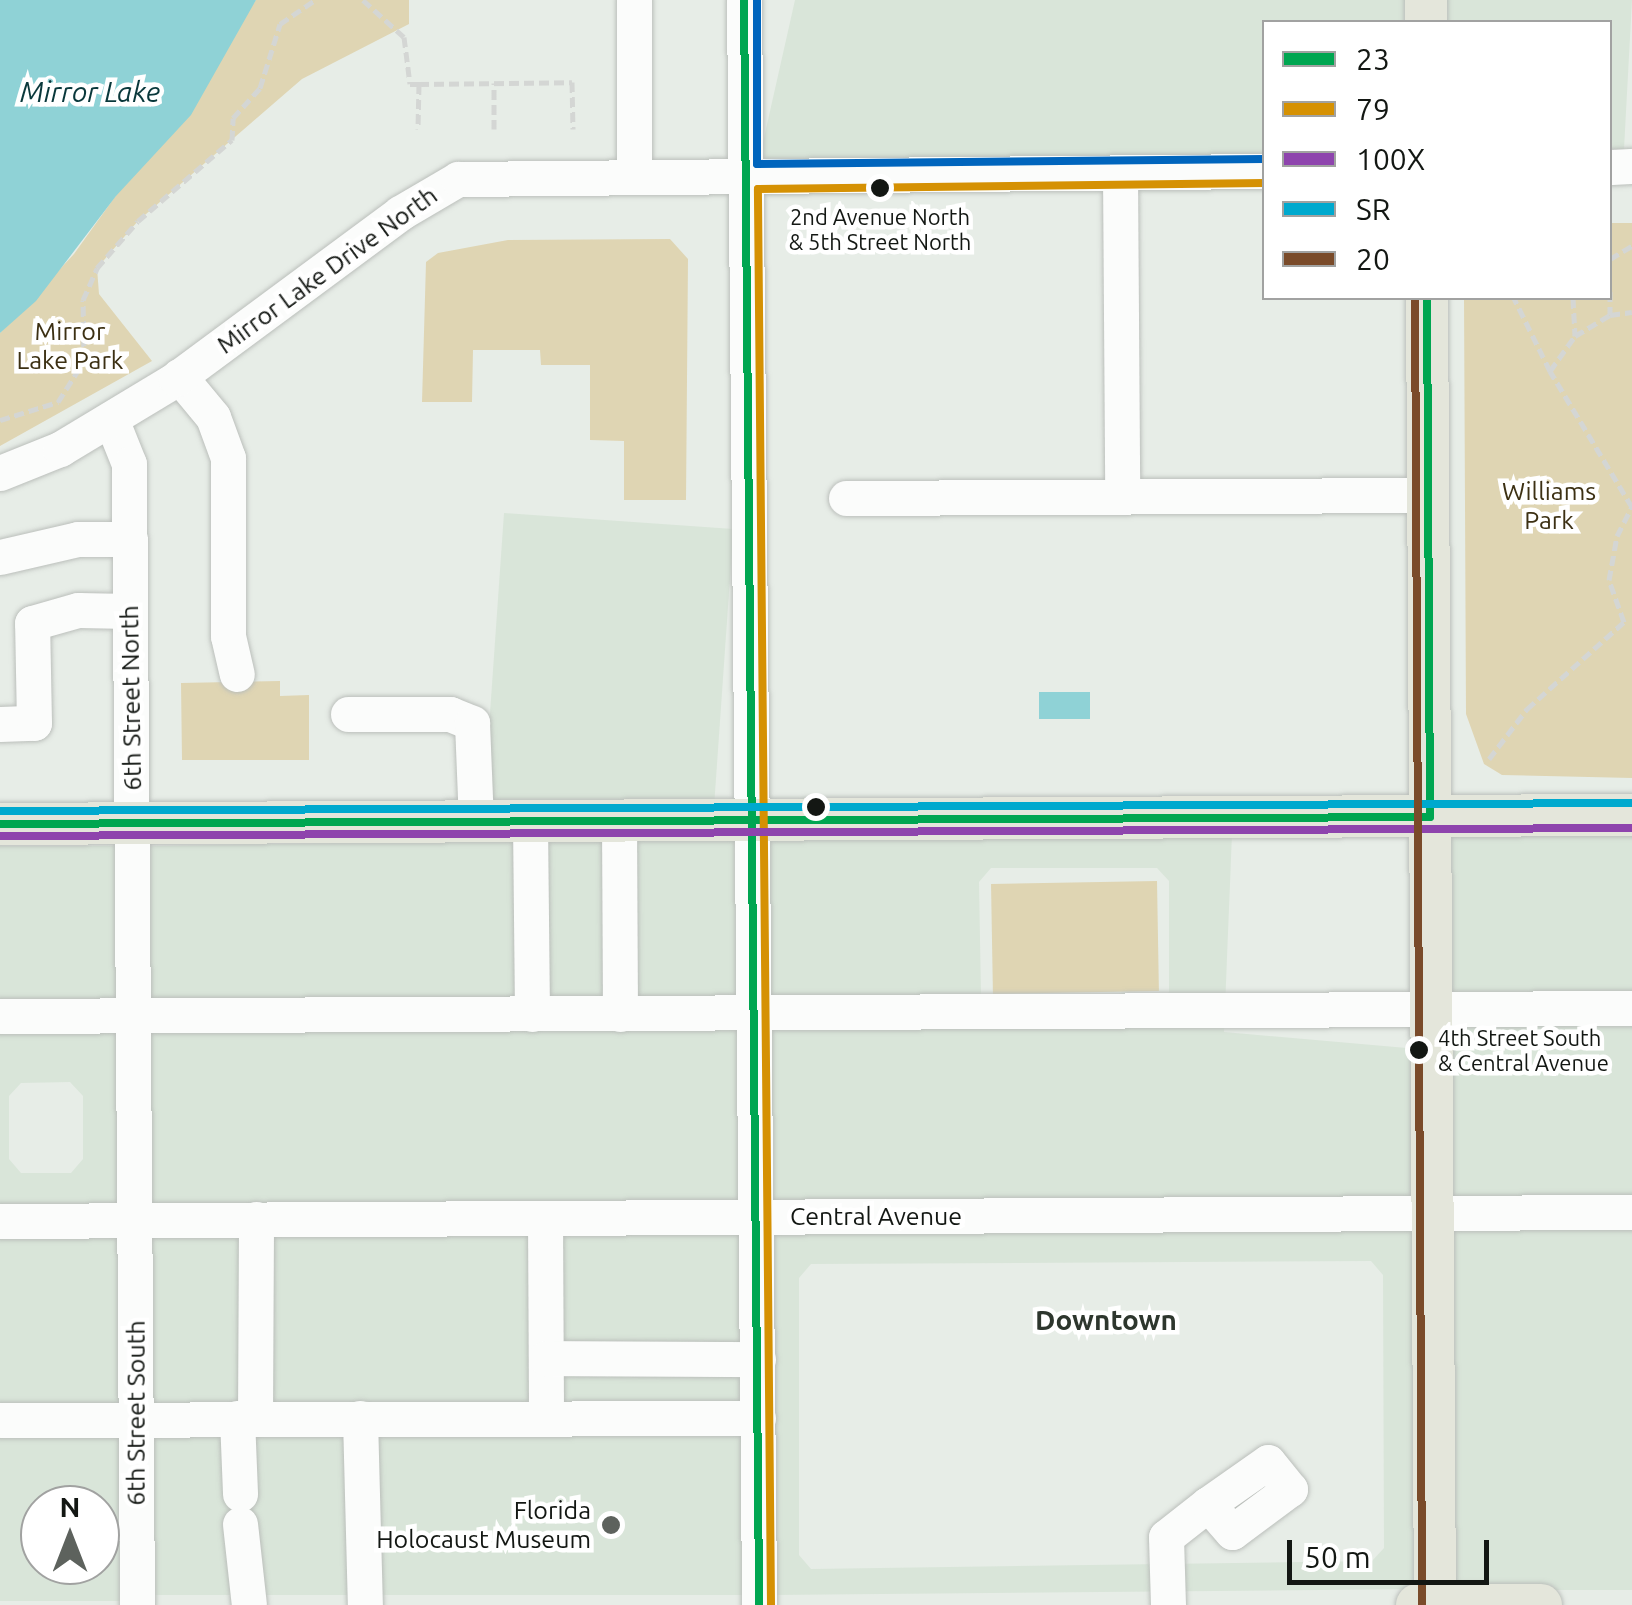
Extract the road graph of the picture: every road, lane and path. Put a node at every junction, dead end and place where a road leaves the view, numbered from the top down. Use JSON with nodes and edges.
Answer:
{"nodes":[{"id":1,"x":315,"y":0,"type":"edge"},
{"id":2,"x":362,"y":0,"type":"edge"},
{"id":3,"x":634,"y":0,"type":"edge"},
{"id":4,"x":744,"y":0,"type":"edge"},
{"id":5,"x":494,"y":83,"type":"junction"},
{"id":6,"x":419,"y":84,"type":"junction"},
{"id":7,"x":418,"y":128,"type":"dead end"},
{"id":8,"x":494,"y":128,"type":"dead end"},
{"id":9,"x":573,"y":128,"type":"dead end"},
{"id":10,"x":1262,"y":171,"type":"edge"},
{"id":11,"x":1120,"y":172,"type":"junction"},
{"id":12,"x":634,"y":176,"type":"junction"},
{"id":13,"x":745,"y":177,"type":"junction"},
{"id":14,"x":1428,"y":300,"type":"edge"},
{"id":15,"x":1444,"y":300,"type":"edge"},
{"id":16,"x":1515,"y":300,"type":"edge"},
{"id":17,"x":1573,"y":300,"type":"edge"},
{"id":18,"x":1610,"y":300,"type":"edge"},
{"id":19,"x":1632,"y":312,"type":"edge"},
{"id":20,"x":1610,"y":315,"type":"junction"},
{"id":21,"x":1575,"y":336,"type":"junction"},
{"id":22,"x":1550,"y":371,"type":"junction"},
{"id":23,"x":179,"y":376,"type":"junction"},
{"id":24,"x":111,"y":419,"type":"junction"},
{"id":25,"x":0,"y":420,"type":"edge"},
{"id":26,"x":0,"y":473,"type":"edge"},
{"id":27,"x":1428,"y":494,"type":"junction"},
{"id":28,"x":1122,"y":496,"type":"junction"},
{"id":29,"x":846,"y":498,"type":"dead end"},
{"id":30,"x":130,"y":539,"type":"junction"},
{"id":31,"x":0,"y":556,"type":"edge"},
{"id":32,"x":130,"y":611,"type":"junction"},
{"id":33,"x":1628,"y":622,"type":"edge"},
{"id":34,"x":16,"y":627,"type":"edge"},
{"id":35,"x":237,"y":674,"type":"dead end"},
{"id":36,"x":348,"y":714,"type":"dead end"},
{"id":37,"x":0,"y":724,"type":"edge"},
{"id":38,"x":1489,"y":760,"type":"dead end"},
{"id":39,"x":1632,"y":815,"type":"edge"},
{"id":40,"x":1430,"y":816,"type":"junction"},
{"id":41,"x":619,"y":820,"type":"junction"},
{"id":42,"x":748,"y":820,"type":"junction"},
{"id":43,"x":476,"y":822,"type":"junction"},
{"id":44,"x":530,"y":822,"type":"junction"},
{"id":45,"x":132,"y":823,"type":"junction"},
{"id":46,"x":0,"y":824,"type":"edge"},
{"id":47,"x":1431,"y":1008,"type":"junction"},
{"id":48,"x":1632,"y":1008,"type":"edge"},
{"id":49,"x":750,"y":1012,"type":"junction"},
{"id":50,"x":532,"y":1014,"type":"junction"},
{"id":51,"x":620,"y":1014,"type":"junction"},
{"id":52,"x":0,"y":1016,"type":"edge"},
{"id":53,"x":133,"y":1016,"type":"junction"},
{"id":54,"x":1632,"y":1212,"type":"edge"},
{"id":55,"x":1432,"y":1213,"type":"junction"},
{"id":56,"x":758,"y":1217,"type":"junction"},
{"id":57,"x":545,"y":1218,"type":"junction"},
{"id":58,"x":134,"y":1220,"type":"junction"},
{"id":59,"x":256,"y":1220,"type":"junction"},
{"id":60,"x":0,"y":1221,"type":"edge"},
{"id":61,"x":546,"y":1358,"type":"junction"},
{"id":62,"x":758,"y":1359,"type":"junction"},
{"id":63,"x":546,"y":1416,"type":"junction"},
{"id":64,"x":246,"y":1418,"type":"junction"},
{"id":65,"x":360,"y":1418,"type":"junction"},
{"id":66,"x":758,"y":1418,"type":"junction"},
{"id":67,"x":136,"y":1419,"type":"junction"},
{"id":68,"x":0,"y":1420,"type":"edge"},
{"id":69,"x":1208,"y":1504,"type":"dead end"},
{"id":70,"x":137,"y":1605,"type":"edge"},
{"id":71,"x":249,"y":1605,"type":"edge"},
{"id":72,"x":365,"y":1605,"type":"edge"},
{"id":73,"x":759,"y":1605,"type":"edge"},
{"id":74,"x":1168,"y":1605,"type":"edge"},
{"id":75,"x":1417,"y":1605,"type":"edge"},
{"id":76,"x":1435,"y":1605,"type":"edge"},
{"id":77,"x":1541,"y":1605,"type":"edge"}],
"edges":[{"from":1,"to":25,"type":"path"},
{"from":2,"to":6,"type":"path"},
{"from":3,"to":12,"type":"street"},
{"from":4,"to":13,"type":"street"},
{"from":5,"to":6,"type":"path"},
{"from":5,"to":8,"type":"path"},
{"from":5,"to":9,"type":"path"},
{"from":6,"to":7,"type":"path"},
{"from":10,"to":11,"type":"street","name":"Mirror Lake Drive North"},
{"from":11,"to":13,"type":"street","name":"Mirror Lake Drive North"},
{"from":11,"to":28,"type":"street"},
{"from":12,"to":13,"type":"street","name":"Mirror Lake Drive North"},
{"from":12,"to":23,"type":"street","name":"Mirror Lake Drive North"},
{"from":13,"to":42,"type":"street"},
{"from":14,"to":27,"type":"main road"},
{"from":15,"to":40,"type":"street"},
{"from":16,"to":22,"type":"path"},
{"from":17,"to":21,"type":"path"},
{"from":18,"to":20,"type":"path"},
{"from":19,"to":20,"type":"path"},
{"from":20,"to":21,"type":"path"},
{"from":21,"to":22,"type":"path"},
{"from":22,"to":33,"type":"path"},
{"from":23,"to":24,"type":"street","name":"Mirror Lake Drive North"},
{"from":23,"to":35,"type":"street"},
{"from":24,"to":26,"type":"street","name":"Mirror Lake Drive North"},
{"from":24,"to":30,"type":"street","name":"6th Street North"},
{"from":27,"to":28,"type":"street"},
{"from":27,"to":40,"type":"main road"},
{"from":28,"to":29,"type":"street"},
{"from":30,"to":31,"type":"street"},
{"from":30,"to":32,"type":"street","name":"6th Street North"},
{"from":32,"to":34,"type":"street"},
{"from":32,"to":45,"type":"street","name":"6th Street North"},
{"from":33,"to":38,"type":"path"},
{"from":34,"to":37,"type":"street"},
{"from":36,"to":43,"type":"street"},
{"from":39,"to":40,"type":"main road"},
{"from":40,"to":42,"type":"main road"},
{"from":40,"to":47,"type":"main road"},
{"from":41,"to":42,"type":"main road"},
{"from":41,"to":44,"type":"main road"},
{"from":41,"to":51,"type":"street"},
{"from":42,"to":49,"type":"street"},
{"from":43,"to":44,"type":"main road"},
{"from":43,"to":45,"type":"main road"},
{"from":44,"to":50,"type":"street"},
{"from":45,"to":46,"type":"main road"},
{"from":45,"to":53,"type":"street","name":"6th Street North"},
{"from":47,"to":48,"type":"street"},
{"from":47,"to":49,"type":"street"},
{"from":47,"to":55,"type":"main road"},
{"from":49,"to":51,"type":"street"},
{"from":49,"to":56,"type":"street"},
{"from":50,"to":51,"type":"street"},
{"from":50,"to":53,"type":"street"},
{"from":52,"to":53,"type":"street"},
{"from":53,"to":58,"type":"street","name":"6th Street North"},
{"from":54,"to":55,"type":"street","name":"Central Avenue"},
{"from":55,"to":56,"type":"street","name":"Central Avenue"},
{"from":55,"to":76,"type":"main road"},
{"from":56,"to":57,"type":"street","name":"Central Avenue"},
{"from":56,"to":62,"type":"street"},
{"from":57,"to":59,"type":"street","name":"Central Avenue"},
{"from":57,"to":61,"type":"street"},
{"from":58,"to":59,"type":"street","name":"Central Avenue"},
{"from":58,"to":60,"type":"street","name":"Central Avenue"},
{"from":58,"to":67,"type":"street","name":"6th Street South"},
{"from":59,"to":64,"type":"street"},
{"from":61,"to":62,"type":"street"},
{"from":61,"to":63,"type":"street"},
{"from":62,"to":66,"type":"street"},
{"from":63,"to":65,"type":"street"},
{"from":63,"to":66,"type":"street"},
{"from":64,"to":65,"type":"street"},
{"from":64,"to":67,"type":"street"},
{"from":64,"to":71,"type":"street"},
{"from":65,"to":72,"type":"street"},
{"from":66,"to":73,"type":"street"},
{"from":67,"to":68,"type":"street"},
{"from":67,"to":70,"type":"street","name":"6th Street South"},
{"from":69,"to":74,"type":"street"},
{"from":75,"to":76,"type":"main road"},
{"from":76,"to":77,"type":"main road"}]}
